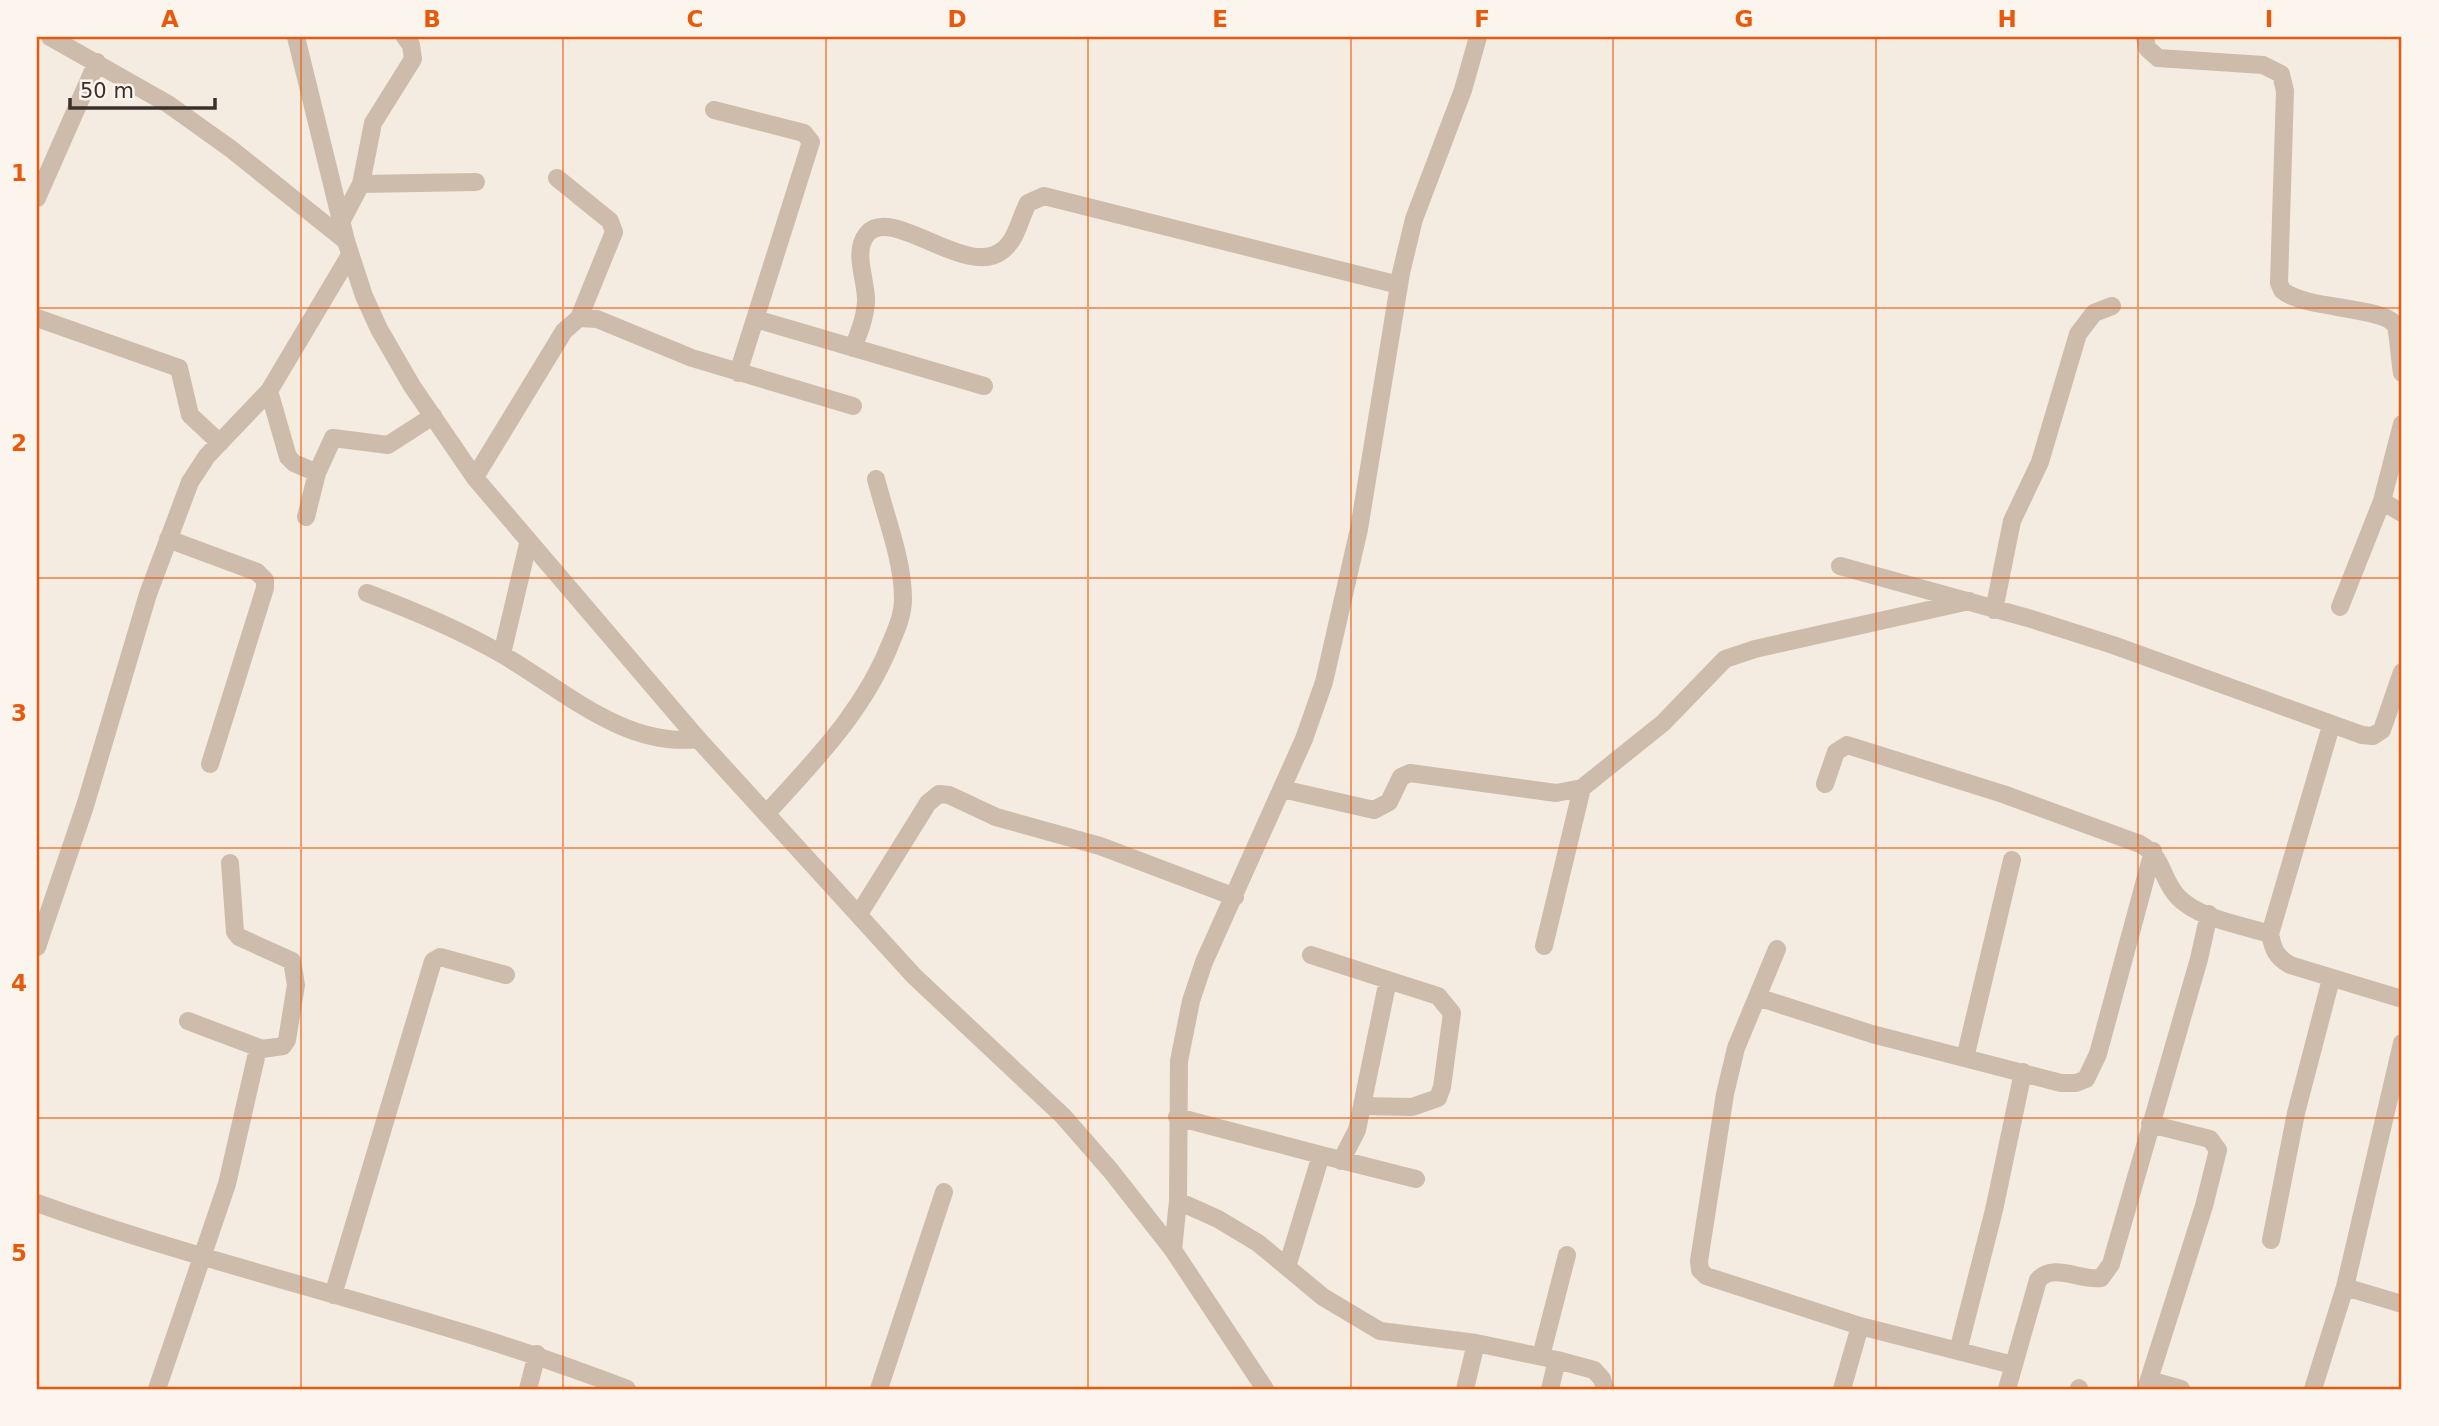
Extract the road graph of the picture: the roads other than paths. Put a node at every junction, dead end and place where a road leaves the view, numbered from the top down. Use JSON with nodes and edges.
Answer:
{"nodes":[{"id":1,"x":50,"y":37,"type":"edge"},
{"id":2,"x":296,"y":37,"type":"edge"},
{"id":3,"x":405,"y":37,"type":"edge"},
{"id":4,"x":1478,"y":37,"type":"edge"},
{"id":5,"x":2145,"y":37,"type":"edge"},
{"id":6,"x":97,"y":62,"type":"junction"},
{"id":7,"x":714,"y":110,"type":"dead end"},
{"id":8,"x":557,"y":178,"type":"dead end"},
{"id":9,"x":476,"y":181,"type":"dead end"},
{"id":10,"x":361,"y":184,"type":"junction"},
{"id":11,"x":37,"y":198,"type":"edge"},
{"id":12,"x":342,"y":220,"type":"junction"},
{"id":13,"x":348,"y":248,"type":"junction"},
{"id":14,"x":1399,"y":285,"type":"junction"},
{"id":15,"x":2112,"y":306,"type":"dead end"},
{"id":16,"x":37,"y":318,"type":"edge"},
{"id":17,"x":579,"y":318,"type":"junction"},
{"id":18,"x":755,"y":319,"type":"junction"},
{"id":19,"x":853,"y":348,"type":"junction"},
{"id":20,"x":738,"y":373,"type":"junction"},
{"id":21,"x":2402,"y":373,"type":"edge"},
{"id":22,"x":984,"y":386,"type":"dead end"},
{"id":23,"x":269,"y":391,"type":"junction"},
{"id":24,"x":853,"y":406,"type":"dead end"},
{"id":25,"x":433,"y":415,"type":"junction"},
{"id":26,"x":2402,"y":424,"type":"edge"},
{"id":27,"x":220,"y":443,"type":"junction"},
{"id":28,"x":317,"y":473,"type":"junction"},
{"id":29,"x":475,"y":477,"type":"junction"},
{"id":30,"x":876,"y":480,"type":"dead end"},
{"id":31,"x":2382,"y":501,"type":"junction"},
{"id":32,"x":2402,"y":513,"type":"edge"},
{"id":33,"x":306,"y":517,"type":"dead end"},
{"id":34,"x":167,"y":539,"type":"junction"},
{"id":35,"x":528,"y":544,"type":"junction"},
{"id":36,"x":1840,"y":566,"type":"dead end"},
{"id":37,"x":367,"y":593,"type":"dead end"},
{"id":38,"x":1969,"y":601,"type":"junction"},
{"id":39,"x":2340,"y":607,"type":"dead end"},
{"id":40,"x":1994,"y":610,"type":"junction"},
{"id":41,"x":502,"y":654,"type":"junction"},
{"id":42,"x":2402,"y":672,"type":"edge"},
{"id":43,"x":2331,"y":726,"type":"junction"},
{"id":44,"x":698,"y":739,"type":"junction"},
{"id":45,"x":209,"y":764,"type":"dead end"},
{"id":46,"x":1825,"y":785,"type":"dead end"},
{"id":47,"x":1583,"y":788,"type":"junction"},
{"id":48,"x":1282,"y":789,"type":"junction"},
{"id":49,"x":767,"y":813,"type":"junction"},
{"id":50,"x":2153,"y":851,"type":"junction"},
{"id":51,"x":2012,"y":860,"type":"dead end"},
{"id":52,"x":230,"y":863,"type":"dead end"},
{"id":53,"x":1235,"y":897,"type":"junction"},
{"id":54,"x":859,"y":914,"type":"junction"},
{"id":55,"x":2209,"y":914,"type":"junction"},
{"id":56,"x":2270,"y":934,"type":"junction"},
{"id":57,"x":1544,"y":946,"type":"dead end"},
{"id":58,"x":37,"y":947,"type":"edge"},
{"id":59,"x":1777,"y":949,"type":"dead end"},
{"id":60,"x":1311,"y":955,"type":"dead end"},
{"id":61,"x":506,"y":975,"type":"dead end"},
{"id":62,"x":2331,"y":979,"type":"junction"},
{"id":63,"x":1388,"y":980,"type":"junction"},
{"id":64,"x":1756,"y":997,"type":"junction"},
{"id":65,"x":2402,"y":999,"type":"edge"},
{"id":66,"x":188,"y":1021,"type":"dead end"},
{"id":67,"x":2402,"y":1043,"type":"edge"},
{"id":68,"x":262,"y":1049,"type":"junction"},
{"id":69,"x":1965,"y":1058,"type":"junction"},
{"id":70,"x":2023,"y":1072,"type":"junction"},
{"id":71,"x":1363,"y":1106,"type":"junction"},
{"id":72,"x":1177,"y":1117,"type":"junction"},
{"id":73,"x":2150,"y":1124,"type":"junction"},
{"id":74,"x":1321,"y":1155,"type":"junction"},
{"id":75,"x":1341,"y":1161,"type":"junction"},
{"id":76,"x":1416,"y":1179,"type":"dead end"},
{"id":77,"x":944,"y":1192,"type":"dead end"},
{"id":78,"x":1178,"y":1201,"type":"junction"},
{"id":79,"x":37,"y":1203,"type":"edge"},
{"id":80,"x":2271,"y":1240,"type":"dead end"},
{"id":81,"x":1174,"y":1250,"type":"junction"},
{"id":82,"x":1567,"y":1255,"type":"dead end"},
{"id":83,"x":204,"y":1259,"type":"junction"},
{"id":84,"x":1287,"y":1267,"type":"junction"},
{"id":85,"x":2345,"y":1287,"type":"junction"},
{"id":86,"x":333,"y":1296,"type":"junction"},
{"id":87,"x":2402,"y":1304,"type":"edge"},
{"id":88,"x":1860,"y":1326,"type":"junction"},
{"id":89,"x":1476,"y":1343,"type":"junction"},
{"id":90,"x":1958,"y":1351,"type":"junction"},
{"id":91,"x":537,"y":1354,"type":"junction"},
{"id":92,"x":1549,"y":1358,"type":"junction"},
{"id":93,"x":2013,"y":1365,"type":"junction"},
{"id":94,"x":2147,"y":1385,"type":"edge"},
{"id":95,"x":158,"y":1389,"type":"edge"},
{"id":96,"x":528,"y":1389,"type":"edge"},
{"id":97,"x":627,"y":1389,"type":"edge"},
{"id":98,"x":879,"y":1389,"type":"edge"},
{"id":99,"x":1265,"y":1389,"type":"edge"},
{"id":100,"x":1465,"y":1389,"type":"edge"},
{"id":101,"x":1550,"y":1389,"type":"edge"},
{"id":102,"x":1605,"y":1389,"type":"edge"},
{"id":103,"x":1842,"y":1389,"type":"edge"},
{"id":104,"x":2007,"y":1389,"type":"edge"},
{"id":105,"x":2181,"y":1389,"type":"edge"},
{"id":106,"x":2313,"y":1389,"type":"edge"}],
"edges":[{"from":1,"to":6,"type":"street"},
{"from":2,"to":12,"type":"street"},
{"from":3,"to":10,"type":"street"},
{"from":4,"to":14,"type":"street"},
{"from":5,"to":21,"type":"street"},
{"from":6,"to":11,"type":"street"},
{"from":6,"to":13,"type":"street"},
{"from":7,"to":18,"type":"street"},
{"from":8,"to":17,"type":"street"},
{"from":9,"to":10,"type":"street"},
{"from":10,"to":12,"type":"street"},
{"from":12,"to":13,"type":"street"},
{"from":13,"to":23,"type":"street"},
{"from":13,"to":25,"type":"street"},
{"from":14,"to":19,"type":"street"},
{"from":14,"to":48,"type":"street"},
{"from":15,"to":40,"type":"street"},
{"from":16,"to":27,"type":"street"},
{"from":17,"to":20,"type":"street"},
{"from":17,"to":29,"type":"street"},
{"from":18,"to":19,"type":"street"},
{"from":18,"to":20,"type":"street"},
{"from":19,"to":22,"type":"street"},
{"from":20,"to":24,"type":"street"},
{"from":23,"to":27,"type":"street"},
{"from":23,"to":28,"type":"street"},
{"from":25,"to":28,"type":"street"},
{"from":25,"to":29,"type":"street"},
{"from":26,"to":31,"type":"street"},
{"from":27,"to":34,"type":"street"},
{"from":28,"to":33,"type":"street"},
{"from":29,"to":35,"type":"street"},
{"from":30,"to":49,"type":"street"},
{"from":31,"to":32,"type":"street"},
{"from":31,"to":39,"type":"street"},
{"from":34,"to":45,"type":"street"},
{"from":34,"to":58,"type":"street"},
{"from":35,"to":41,"type":"street"},
{"from":35,"to":44,"type":"street"},
{"from":36,"to":38,"type":"street"},
{"from":37,"to":41,"type":"street"},
{"from":38,"to":40,"type":"street"},
{"from":38,"to":47,"type":"street"},
{"from":40,"to":43,"type":"street"},
{"from":41,"to":44,"type":"street"},
{"from":42,"to":43,"type":"street"},
{"from":43,"to":56,"type":"street"},
{"from":44,"to":49,"type":"street"},
{"from":46,"to":50,"type":"street"},
{"from":47,"to":48,"type":"street"},
{"from":47,"to":57,"type":"street"},
{"from":48,"to":53,"type":"street"},
{"from":49,"to":54,"type":"street"},
{"from":50,"to":55,"type":"street"},
{"from":50,"to":70,"type":"street"},
{"from":51,"to":69,"type":"street"},
{"from":52,"to":68,"type":"street"},
{"from":53,"to":54,"type":"street"},
{"from":53,"to":72,"type":"street"},
{"from":54,"to":81,"type":"street"},
{"from":55,"to":56,"type":"street"},
{"from":55,"to":73,"type":"street"},
{"from":56,"to":62,"type":"street"},
{"from":59,"to":64,"type":"street"},
{"from":60,"to":63,"type":"street"},
{"from":61,"to":86,"type":"street"},
{"from":62,"to":65,"type":"street"},
{"from":62,"to":80,"type":"street"},
{"from":63,"to":71,"type":"street"},
{"from":63,"to":71,"type":"street"},
{"from":64,"to":69,"type":"street"},
{"from":64,"to":88,"type":"street"},
{"from":66,"to":68,"type":"street"},
{"from":67,"to":85,"type":"street"},
{"from":68,"to":83,"type":"street"},
{"from":69,"to":70,"type":"street"},
{"from":70,"to":90,"type":"street"},
{"from":71,"to":75,"type":"street"},
{"from":72,"to":74,"type":"street"},
{"from":72,"to":78,"type":"street"},
{"from":73,"to":93,"type":"street"},
{"from":73,"to":94,"type":"street"},
{"from":74,"to":75,"type":"street"},
{"from":74,"to":84,"type":"street"},
{"from":75,"to":76,"type":"street"},
{"from":77,"to":98,"type":"street"},
{"from":78,"to":81,"type":"street"},
{"from":78,"to":84,"type":"street"},
{"from":79,"to":83,"type":"street"},
{"from":81,"to":99,"type":"street"},
{"from":82,"to":92,"type":"street"},
{"from":83,"to":86,"type":"street"},
{"from":83,"to":95,"type":"street"},
{"from":84,"to":89,"type":"street"},
{"from":85,"to":87,"type":"street"},
{"from":85,"to":106,"type":"street"},
{"from":86,"to":91,"type":"street"},
{"from":88,"to":90,"type":"street"},
{"from":88,"to":103,"type":"street"},
{"from":89,"to":92,"type":"street"},
{"from":89,"to":100,"type":"street"},
{"from":90,"to":93,"type":"street"},
{"from":91,"to":96,"type":"street"},
{"from":91,"to":97,"type":"street"},
{"from":92,"to":101,"type":"street"},
{"from":92,"to":102,"type":"street"},
{"from":93,"to":104,"type":"street"},
{"from":94,"to":105,"type":"street"}]}
